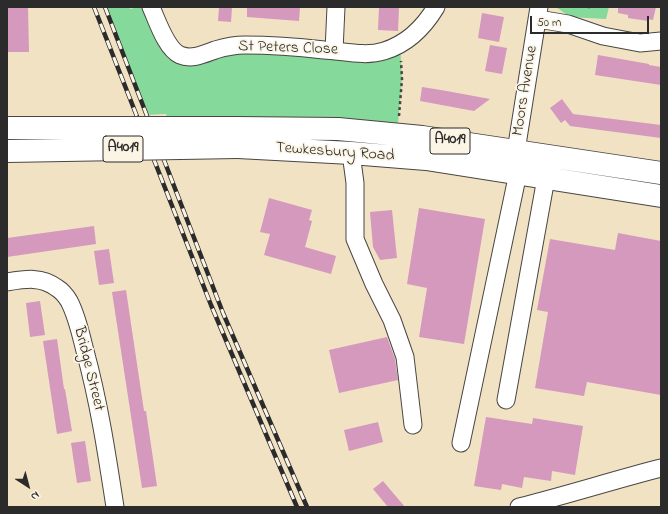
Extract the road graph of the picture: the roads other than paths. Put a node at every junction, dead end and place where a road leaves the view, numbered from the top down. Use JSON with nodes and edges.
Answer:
{"nodes":[{"id":1,"x":150,"y":7,"type":"edge"},
{"id":2,"x":336,"y":7,"type":"edge"},
{"id":3,"x":436,"y":7,"type":"edge"},
{"id":4,"x":539,"y":10,"type":"edge"},
{"id":5,"x":661,"y":41,"type":"edge"},
{"id":6,"x":334,"y":51,"type":"junction"},
{"id":7,"x":7,"y":128,"type":"edge"},
{"id":8,"x":237,"y":138,"type":"junction"},
{"id":9,"x":7,"y":151,"type":"edge"},
{"id":10,"x":516,"y":151,"type":"junction"},
{"id":11,"x":351,"y":153,"type":"junction"},
{"id":12,"x":518,"y":173,"type":"junction"},
{"id":13,"x":661,"y":173,"type":"edge"},
{"id":14,"x":546,"y":178,"type":"junction"},
{"id":15,"x":661,"y":196,"type":"edge"},
{"id":16,"x":7,"y":282,"type":"edge"},
{"id":17,"x":506,"y":400,"type":"dead end"},
{"id":18,"x":413,"y":425,"type":"dead end"},
{"id":19,"x":461,"y":443,"type":"dead end"},
{"id":20,"x":661,"y":468,"type":"edge"},
{"id":21,"x":115,"y":507,"type":"edge"},
{"id":22,"x":519,"y":507,"type":"edge"}],
"edges":[{"from":1,"to":6,"type":"street","name":"St Peters Close"},
{"from":2,"to":6,"type":"street"},
{"from":3,"to":6,"type":"street","name":"St Peters Close"},
{"from":4,"to":5,"type":"street"},
{"from":4,"to":10,"type":"street","name":"Moors Avenue"},
{"from":7,"to":8,"type":"highway","name":"Tewkesbury Road","number":"A4019","bridge":true},
{"from":8,"to":9,"type":"highway","name":"Tewkesbury Road","number":"A4019","bridge":true},
{"from":8,"to":10,"type":"highway","name":"Tewkesbury Road","number":"A4019"},
{"from":8,"to":11,"type":"highway","name":"Tewkesbury Road","number":"A4019"},
{"from":10,"to":13,"type":"highway","name":"Tewkesbury Road","number":"A4019"},
{"from":11,"to":12,"type":"highway","name":"Tewkesbury Road","number":"A4019"},
{"from":11,"to":18,"type":"street"},
{"from":12,"to":14,"type":"highway","name":"Tewkesbury Road","number":"A4019"},
{"from":12,"to":19,"type":"street"},
{"from":14,"to":15,"type":"highway","name":"Tewkesbury Road","number":"A4019"},
{"from":14,"to":17,"type":"street"},
{"from":16,"to":21,"type":"street","name":"Bridge Street"},
{"from":20,"to":22,"type":"street"}]}
